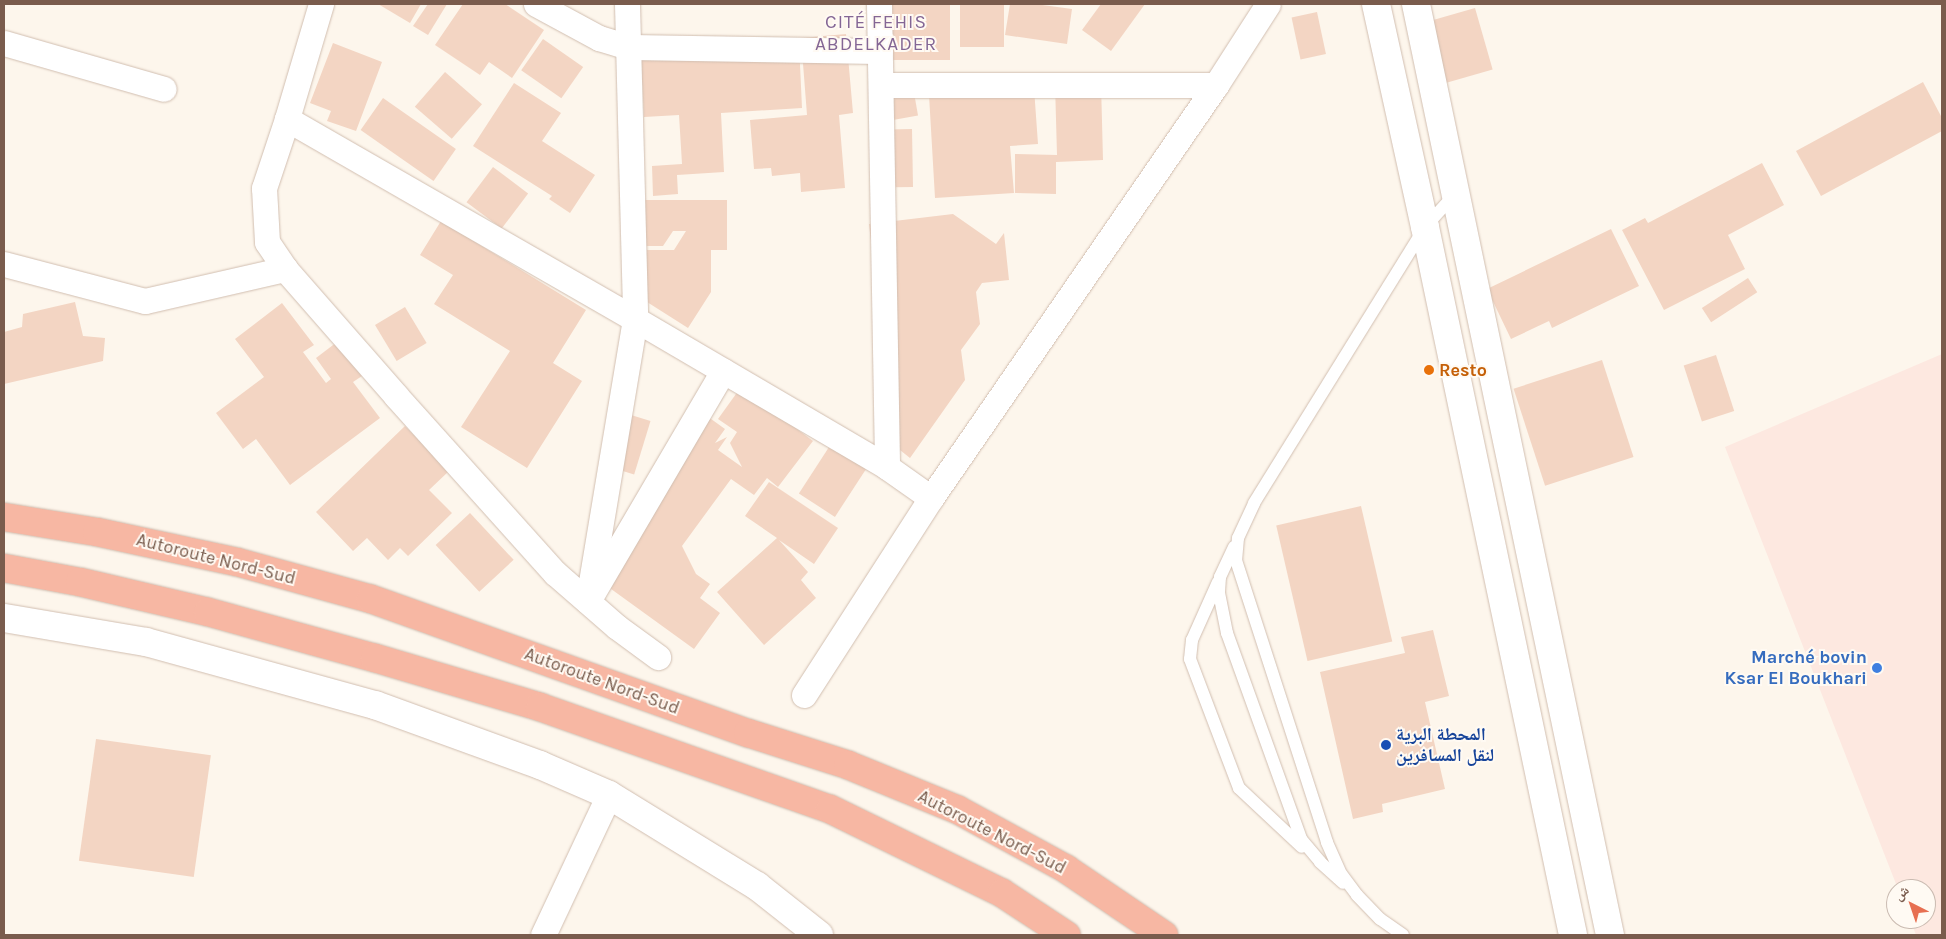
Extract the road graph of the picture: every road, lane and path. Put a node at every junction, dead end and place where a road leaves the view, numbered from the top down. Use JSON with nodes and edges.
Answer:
{"nodes":[{"id":1,"x":321,"y":4,"type":"edge"},
{"id":2,"x":536,"y":4,"type":"edge"},
{"id":3,"x":627,"y":4,"type":"edge"},
{"id":4,"x":879,"y":4,"type":"edge"},
{"id":5,"x":1268,"y":4,"type":"edge"},
{"id":6,"x":1376,"y":4,"type":"edge"},
{"id":7,"x":1416,"y":4,"type":"edge"},
{"id":8,"x":4,"y":43,"type":"edge"},
{"id":9,"x":628,"y":46,"type":"junction"},
{"id":10,"x":880,"y":50,"type":"junction"},
{"id":11,"x":881,"y":85,"type":"junction"},
{"id":12,"x":1216,"y":85,"type":"junction"},
{"id":13,"x":164,"y":89,"type":"dead end"},
{"id":14,"x":287,"y":119,"type":"junction"},
{"id":15,"x":1455,"y":194,"type":"junction"},
{"id":16,"x":1425,"y":227,"type":"junction"},
{"id":17,"x":4,"y":264,"type":"edge"},
{"id":18,"x":285,"y":269,"type":"junction"},
{"id":19,"x":635,"y":318,"type":"junction"},
{"id":20,"x":723,"y":371,"type":"junction"},
{"id":21,"x":887,"y":468,"type":"junction"},
{"id":22,"x":931,"y":498,"type":"junction"},
{"id":23,"x":4,"y":517,"type":"edge"},
{"id":24,"x":1238,"y":538,"type":"junction"},
{"id":25,"x":4,"y":568,"type":"edge"},
{"id":26,"x":1220,"y":577,"type":"junction"},
{"id":27,"x":588,"y":601,"type":"junction"},
{"id":28,"x":4,"y":618,"type":"edge"},
{"id":29,"x":658,"y":657,"type":"dead end"},
{"id":30,"x":804,"y":695,"type":"dead end"},
{"id":31,"x":610,"y":795,"type":"junction"},
{"id":32,"x":1320,"y":862,"type":"junction"},
{"id":33,"x":1357,"y":895,"type":"junction"},
{"id":34,"x":543,"y":935,"type":"edge"},
{"id":35,"x":819,"y":935,"type":"edge"},
{"id":36,"x":1066,"y":935,"type":"edge"},
{"id":37,"x":1164,"y":935,"type":"edge"},
{"id":38,"x":1403,"y":935,"type":"edge"},
{"id":39,"x":1573,"y":935,"type":"edge"},
{"id":40,"x":1610,"y":935,"type":"edge"}],
"edges":[{"from":1,"to":14,"type":"street"},
{"from":2,"to":9,"type":"street"},
{"from":3,"to":9,"type":"street"},
{"from":4,"to":10,"type":"street"},
{"from":5,"to":12,"type":"street"},
{"from":6,"to":16,"type":"street"},
{"from":7,"to":15,"type":"street"},
{"from":8,"to":13,"type":"street"},
{"from":9,"to":10,"type":"street"},
{"from":9,"to":19,"type":"street"},
{"from":10,"to":11,"type":"street"},
{"from":11,"to":12,"type":"street"},
{"from":11,"to":21,"type":"street"},
{"from":12,"to":22,"type":"street"},
{"from":14,"to":18,"type":"street"},
{"from":14,"to":19,"type":"street"},
{"from":15,"to":16,"type":"lane"},
{"from":15,"to":40,"type":"street"},
{"from":16,"to":24,"type":"lane"},
{"from":16,"to":39,"type":"street"},
{"from":17,"to":18,"type":"street"},
{"from":18,"to":27,"type":"street"},
{"from":19,"to":20,"type":"street"},
{"from":19,"to":27,"type":"street"},
{"from":20,"to":21,"type":"street"},
{"from":20,"to":27,"type":"street"},
{"from":21,"to":22,"type":"street"},
{"from":22,"to":30,"type":"street"},
{"from":23,"to":37,"type":"highway","name":"Autoroute Nord-Sud"},
{"from":24,"to":26,"type":"lane"},
{"from":24,"to":33,"type":"lane"},
{"from":25,"to":36,"type":"highway"},
{"from":26,"to":32,"type":"lane"},
{"from":26,"to":32,"type":"lane"},
{"from":27,"to":29,"type":"street"},
{"from":28,"to":31,"type":"street"},
{"from":31,"to":34,"type":"street"},
{"from":31,"to":35,"type":"street"},
{"from":32,"to":33,"type":"lane"},
{"from":33,"to":38,"type":"lane"}]}
